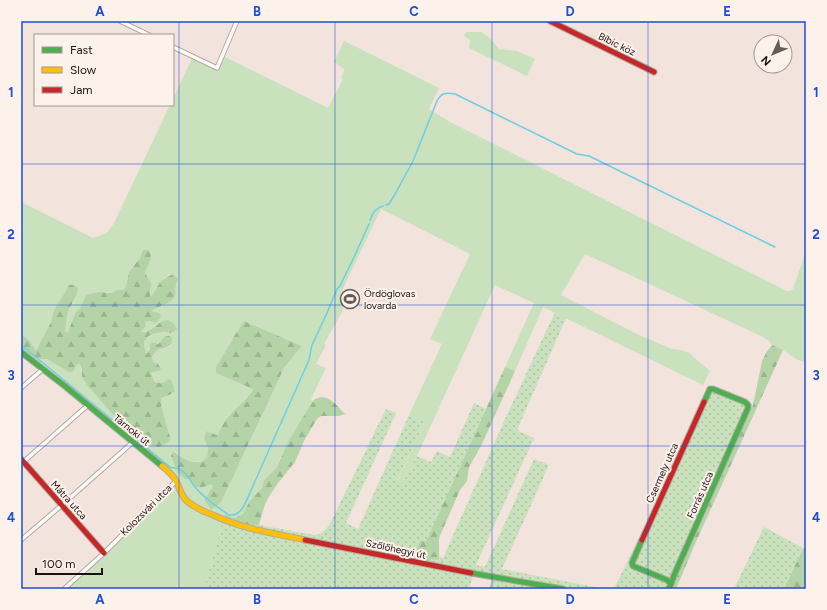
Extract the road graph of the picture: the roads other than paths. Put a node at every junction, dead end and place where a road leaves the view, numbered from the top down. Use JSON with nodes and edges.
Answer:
{"nodes":[{"id":1,"x":120,"y":21,"type":"edge"},
{"id":2,"x":237,"y":21,"type":"edge"},
{"id":3,"x":550,"y":21,"type":"edge"},
{"id":4,"x":147,"y":34,"type":"edge"},
{"id":5,"x":174,"y":47,"type":"edge"},
{"id":6,"x":654,"y":72,"type":"dead end"},
{"id":7,"x":21,"y":352,"type":"edge"},
{"id":8,"x":43,"y":369,"type":"junction"},
{"id":9,"x":21,"y":388,"type":"edge"},
{"id":10,"x":88,"y":405,"type":"junction"},
{"id":11,"x":748,"y":408,"type":"joint"},
{"id":12,"x":133,"y":442,"type":"junction"},
{"id":13,"x":22,"y":461,"type":"edge"},
{"id":14,"x":176,"y":481,"type":"junction"},
{"id":15,"x":62,"y":505,"type":"junction"},
{"id":16,"x":226,"y":521,"type":"joint"},
{"id":17,"x":21,"y":540,"type":"edge"},
{"id":18,"x":104,"y":552,"type":"junction"},
{"id":19,"x":670,"y":587,"type":"edge"},
{"id":20,"x":64,"y":589,"type":"edge"},
{"id":21,"x":563,"y":589,"type":"edge"}],
"edges":[{"from":1,"to":4,"type":"street"},
{"from":2,"to":5,"type":"street"},
{"from":3,"to":6,"type":"street","name":"Bíbic köz"},
{"from":7,"to":8,"type":"street","name":"Tárnoki út"},
{"from":8,"to":9,"type":"street"},
{"from":8,"to":10,"type":"street","name":"Tárnoki út"},
{"from":10,"to":12,"type":"street","name":"Tárnoki út"},
{"from":10,"to":13,"type":"street"},
{"from":11,"to":19,"type":"street","name":"Forrás utca"},
{"from":11,"to":19,"type":"street","name":"Csermely utca"},
{"from":12,"to":14,"type":"street","name":"Tárnoki út"},
{"from":12,"to":15,"type":"street"},
{"from":13,"to":15,"type":"street","name":"Mátra utca"},
{"from":14,"to":16,"type":"street","name":"Tárnoki út"},
{"from":14,"to":18,"type":"street","name":"Kolozsvári utca"},
{"from":15,"to":17,"type":"street"},
{"from":15,"to":18,"type":"street","name":"Mátra utca"},
{"from":16,"to":21,"type":"street","name":"Szőlőhegyi út"},
{"from":18,"to":20,"type":"street","name":"Kolozsvári utca"}]}
